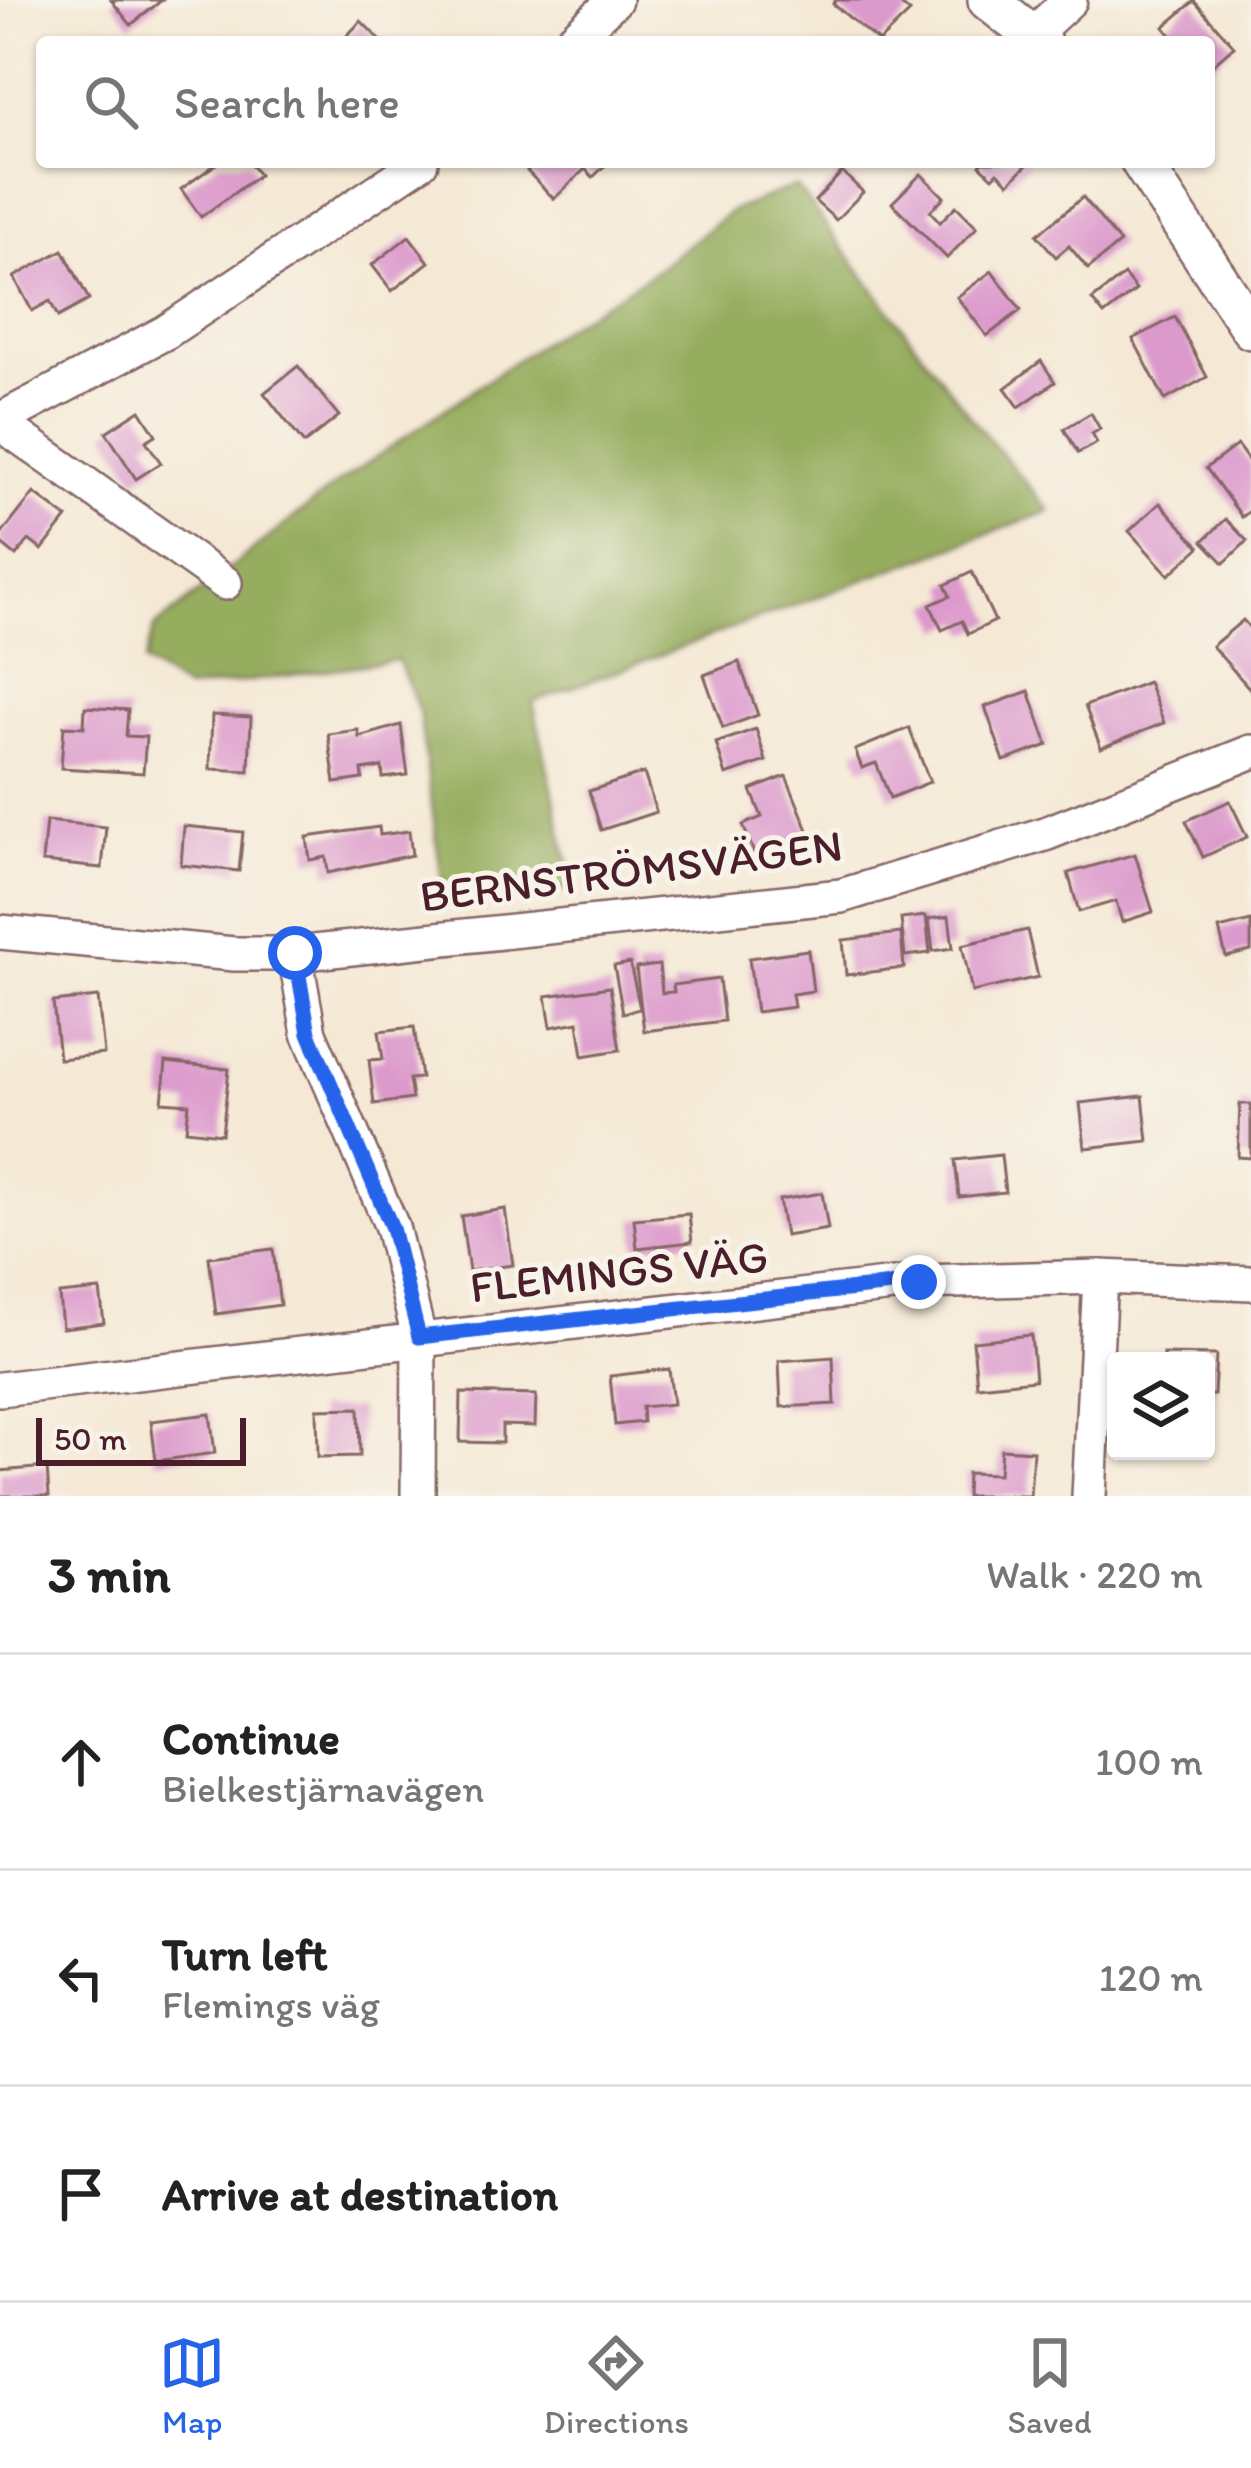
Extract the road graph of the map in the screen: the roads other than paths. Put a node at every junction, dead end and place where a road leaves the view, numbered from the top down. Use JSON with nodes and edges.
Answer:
{"nodes":[{"id":1,"x":615,"y":0,"type":"edge"},
{"id":2,"x":988,"y":0,"type":"edge"},
{"id":3,"x":1070,"y":0,"type":"edge"},
{"id":4,"x":577,"y":36,"type":"edge"},
{"id":5,"x":1032,"y":36,"type":"edge"},
{"id":6,"x":1039,"y":36,"type":"edge"},
{"id":7,"x":412,"y":168,"type":"edge"},
{"id":8,"x":1146,"y":168,"type":"edge"},
{"id":9,"x":1251,"y":329,"type":"edge"},
{"id":10,"x":0,"y":422,"type":"edge"},
{"id":11,"x":225,"y":583,"type":"dead end"},
{"id":12,"x":1251,"y":752,"type":"edge"},
{"id":13,"x":0,"y":932,"type":"edge"},
{"id":14,"x":295,"y":953,"type":"junction"},
{"id":15,"x":1100,"y":1277,"type":"junction"},
{"id":16,"x":1251,"y":1283,"type":"edge"},
{"id":17,"x":419,"y":1337,"type":"junction"},
{"id":18,"x":0,"y":1390,"type":"edge"},
{"id":19,"x":418,"y":1496,"type":"edge"},
{"id":20,"x":1090,"y":1496,"type":"edge"}],
"edges":[{"from":1,"to":4,"type":"street"},
{"from":2,"to":5,"type":"street"},
{"from":3,"to":6,"type":"street"},
{"from":7,"to":10,"type":"street"},
{"from":8,"to":9,"type":"street"},
{"from":10,"to":11,"type":"street"},
{"from":12,"to":14,"type":"street","name":"BERNSTRÖMSVÄGEN"},
{"from":13,"to":14,"type":"street","name":"BERNSTRÖMSVÄGEN"},
{"from":14,"to":17,"type":"street"},
{"from":15,"to":16,"type":"street","name":"FLEMINGS VÄG"},
{"from":15,"to":17,"type":"street","name":"FLEMINGS VÄG"},
{"from":15,"to":20,"type":"street"},
{"from":17,"to":18,"type":"street","name":"FLEMINGS VÄG"},
{"from":17,"to":19,"type":"street"}]}
